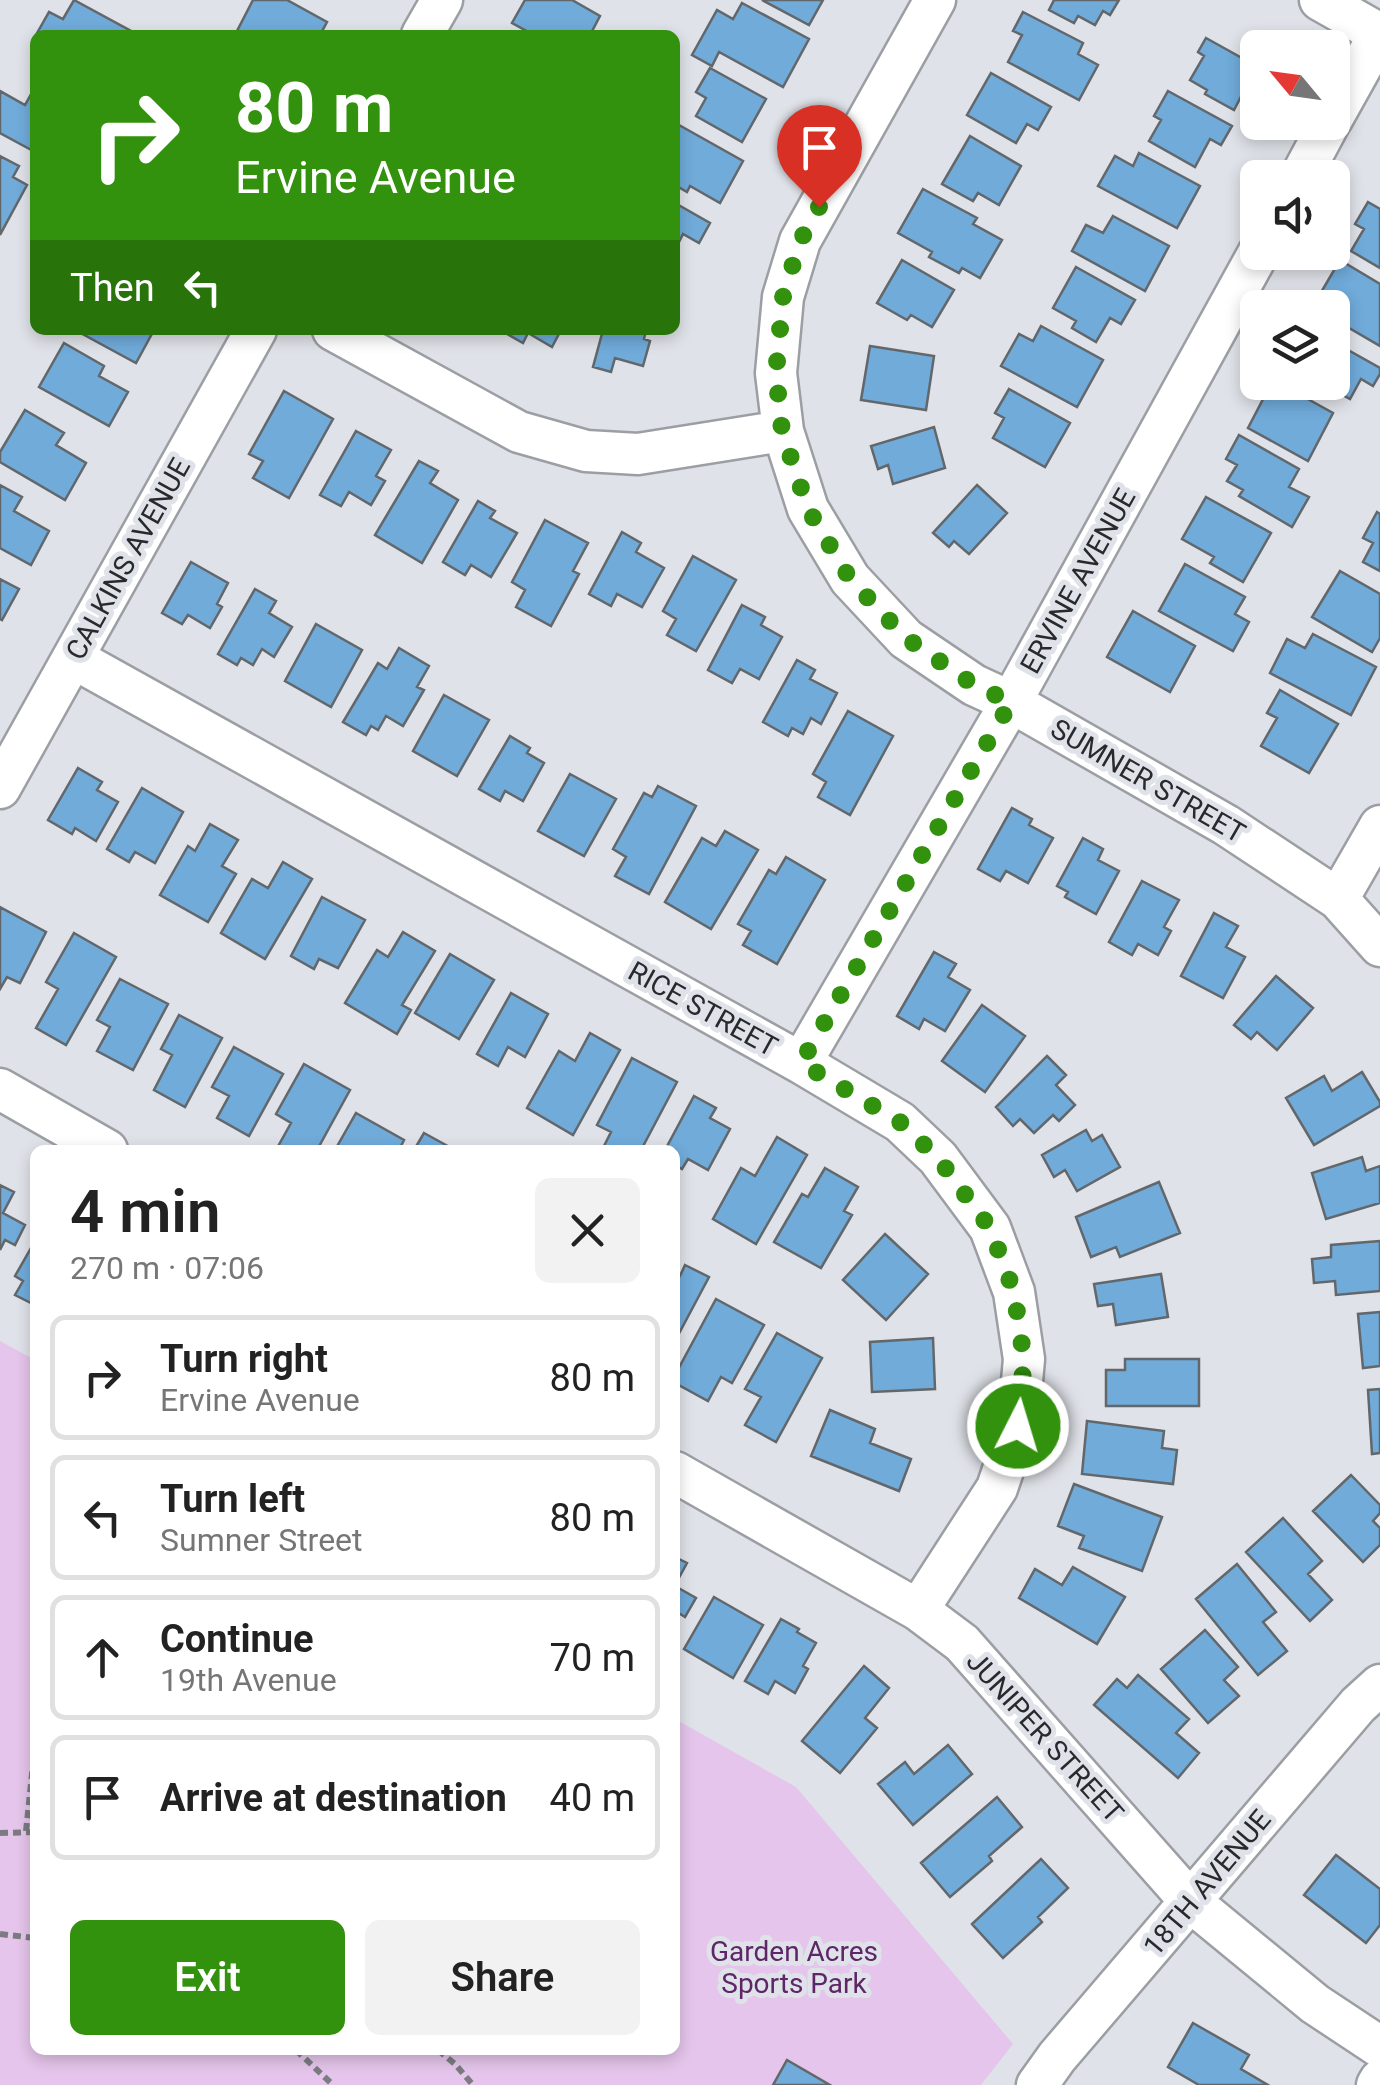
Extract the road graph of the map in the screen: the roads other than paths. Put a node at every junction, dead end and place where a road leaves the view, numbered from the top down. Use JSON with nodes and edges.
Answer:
{"nodes":[{"id":1,"x":442,"y":0,"type":"edge"},
{"id":2,"x":935,"y":0,"type":"edge"},
{"id":3,"x":1320,"y":0,"type":"edge"},
{"id":4,"x":425,"y":30,"type":"edge"},
{"id":5,"x":1380,"y":33,"type":"edge"},
{"id":6,"x":1350,"y":88,"type":"edge"},
{"id":7,"x":1249,"y":270,"type":"edge"},
{"id":8,"x":253,"y":335,"type":"edge"},
{"id":9,"x":343,"y":335,"type":"edge"},
{"id":10,"x":782,"y":431,"type":"junction"},
{"id":11,"x":73,"y":658,"type":"junction"},
{"id":12,"x":1011,"y":702,"type":"junction"},
{"id":13,"x":0,"y":788,"type":"edge"},
{"id":14,"x":1380,"y":826,"type":"edge"},
{"id":15,"x":1338,"y":899,"type":"junction"},
{"id":16,"x":1380,"y":946,"type":"edge"},
{"id":17,"x":801,"y":1063,"type":"junction"},
{"id":18,"x":0,"y":1089,"type":"edge"},
{"id":19,"x":99,"y":1145,"type":"edge"},
{"id":20,"x":680,"y":1475,"type":"edge"},
{"id":21,"x":918,"y":1610,"type":"junction"},
{"id":22,"x":1380,"y":1685,"type":"edge"},
{"id":23,"x":1191,"y":1902,"type":"junction"},
{"id":24,"x":1380,"y":2047,"type":"edge"},
{"id":25,"x":1037,"y":2085,"type":"edge"}],
"edges":[{"from":1,"to":4,"type":"street"},
{"from":2,"to":10,"type":"street","name":"SUMNER STREET"},
{"from":3,"to":5,"type":"street"},
{"from":5,"to":6,"type":"street"},
{"from":7,"to":12,"type":"street","name":"ERVINE AVENUE"},
{"from":8,"to":11,"type":"street","name":"CALKINS AVENUE"},
{"from":9,"to":10,"type":"street"},
{"from":10,"to":12,"type":"street","name":"SUMNER STREET"},
{"from":11,"to":13,"type":"street","name":"CALKINS AVENUE"},
{"from":11,"to":17,"type":"street","name":"RICE STREET"},
{"from":12,"to":15,"type":"street","name":"SUMNER STREET"},
{"from":12,"to":17,"type":"street","name":"ERVINE AVENUE"},
{"from":14,"to":15,"type":"street"},
{"from":15,"to":16,"type":"street","name":"SUMNER STREET"},
{"from":17,"to":21,"type":"street","name":"RICE STREET"},
{"from":18,"to":19,"type":"street"},
{"from":20,"to":21,"type":"street","name":"JUNIPER STREET"},
{"from":21,"to":23,"type":"street","name":"JUNIPER STREET"},
{"from":22,"to":23,"type":"street","name":"18TH AVENUE"},
{"from":23,"to":24,"type":"street","name":"JUNIPER STREET"},
{"from":23,"to":25,"type":"street","name":"18TH AVENUE"}]}
